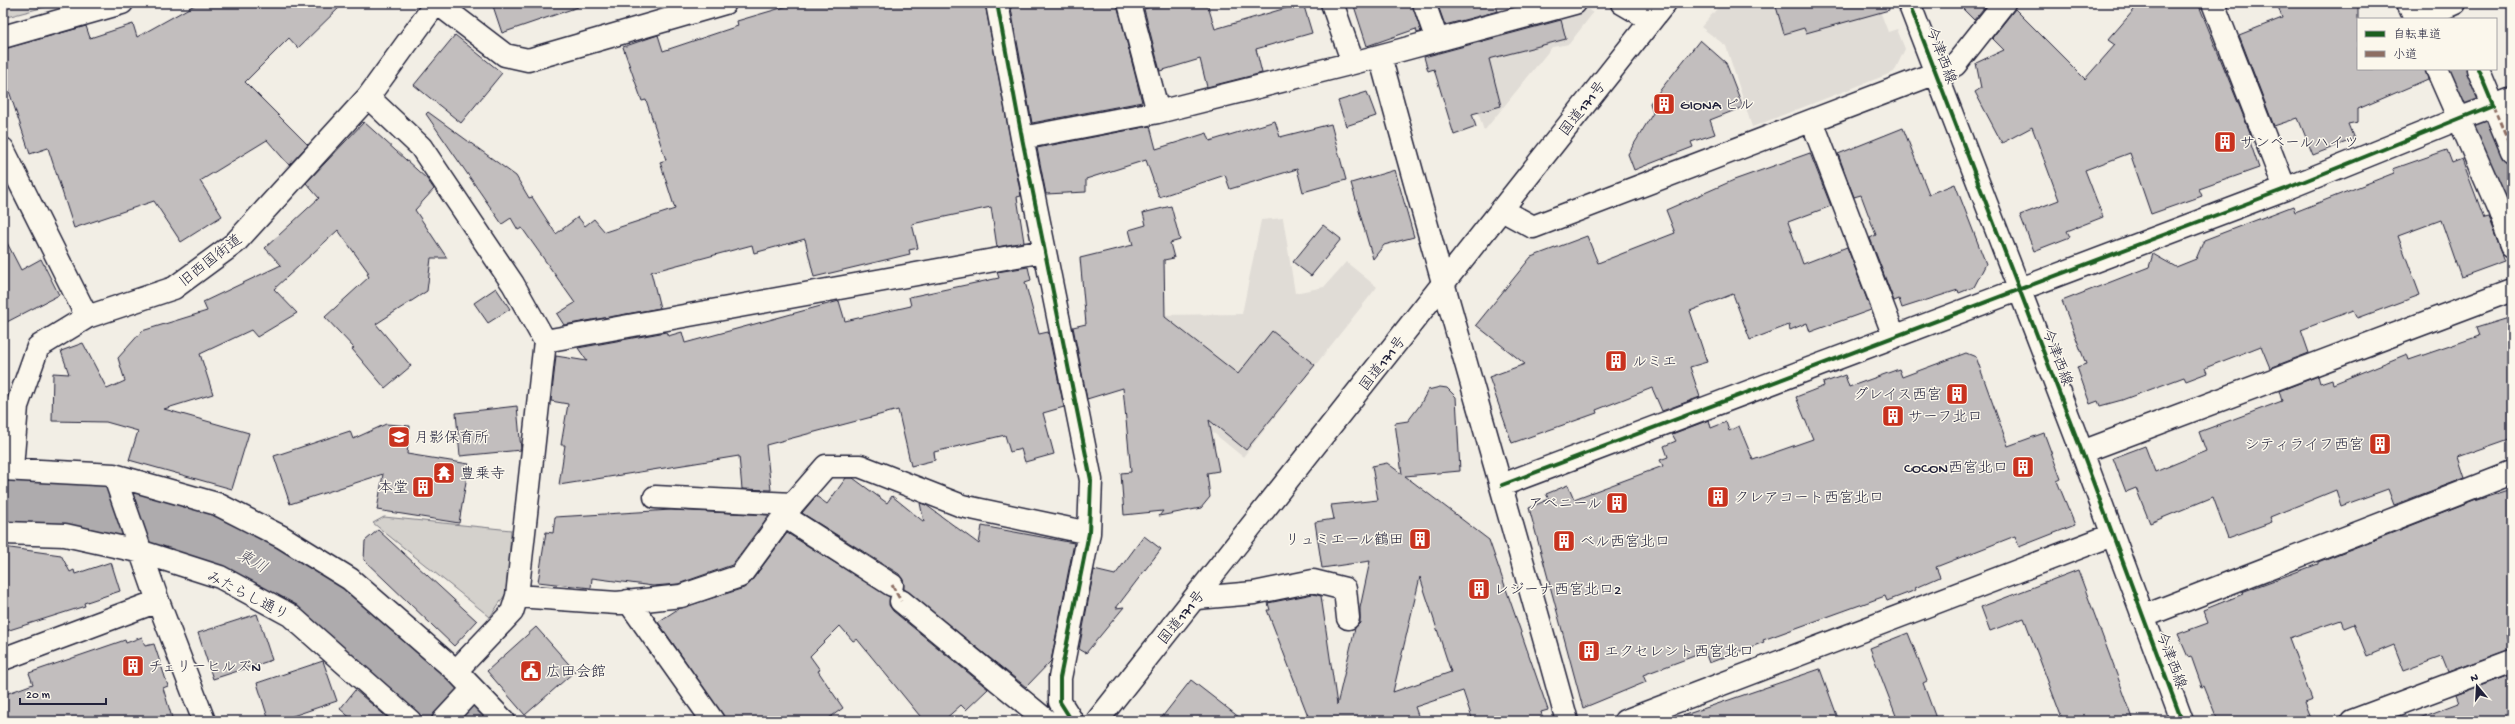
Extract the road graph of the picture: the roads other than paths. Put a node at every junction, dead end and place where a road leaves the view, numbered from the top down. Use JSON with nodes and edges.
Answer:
{"nodes":[{"id":1,"x":122,"y":3,"type":"edge"},
{"id":2,"x":437,"y":3,"type":"edge"},
{"id":3,"x":725,"y":3,"type":"edge"},
{"id":4,"x":997,"y":3,"type":"edge"},
{"id":5,"x":1129,"y":3,"type":"edge"},
{"id":6,"x":1332,"y":3,"type":"edge"},
{"id":7,"x":1424,"y":3,"type":"edge"},
{"id":8,"x":1575,"y":3,"type":"edge"},
{"id":9,"x":1622,"y":3,"type":"edge"},
{"id":10,"x":1665,"y":3,"type":"edge"},
{"id":11,"x":1909,"y":3,"type":"edge"},
{"id":12,"x":2004,"y":3,"type":"edge"},
{"id":13,"x":2213,"y":3,"type":"edge"},
{"id":14,"x":2408,"y":3,"type":"edge"},
{"id":15,"x":2440,"y":12,"type":"edge"},
{"id":16,"x":1651,"y":20,"type":"junction"},
{"id":17,"x":3,"y":37,"type":"edge"},
{"id":18,"x":1437,"y":40,"type":"junction"},
{"id":19,"x":1380,"y":56,"type":"junction"},
{"id":20,"x":1353,"y":63,"type":"junction"},
{"id":21,"x":2438,"y":70,"type":"edge"},
{"id":22,"x":2478,"y":70,"type":"edge"},
{"id":23,"x":1936,"y":73,"type":"junction"},
{"id":24,"x":368,"y":97,"type":"junction"},
{"id":25,"x":2483,"y":109,"type":"edge"},
{"id":26,"x":1158,"y":112,"type":"junction"},
{"id":27,"x":1812,"y":121,"type":"junction"},
{"id":28,"x":1022,"y":138,"type":"junction"},
{"id":29,"x":3,"y":149,"type":"edge"},
{"id":30,"x":2512,"y":151,"type":"edge"},
{"id":31,"x":2285,"y":189,"type":"junction"},
{"id":32,"x":1502,"y":210,"type":"junction"},
{"id":33,"x":2512,"y":246,"type":"edge"},
{"id":34,"x":1044,"y":251,"type":"junction"},
{"id":35,"x":1443,"y":285,"type":"junction"},
{"id":36,"x":2019,"y":289,"type":"junction"},
{"id":37,"x":2512,"y":290,"type":"edge"},
{"id":38,"x":87,"y":317,"type":"junction"},
{"id":39,"x":1894,"y":336,"type":"junction"},
{"id":40,"x":545,"y":341,"type":"junction"},
{"id":41,"x":2082,"y":452,"type":"junction"},
{"id":42,"x":7,"y":469,"type":"edge"},
{"id":43,"x":2512,"y":472,"type":"edge"},
{"id":44,"x":117,"y":484,"type":"junction"},
{"id":45,"x":1502,"y":485,"type":"junction"},
{"id":46,"x":655,"y":497,"type":"dead end"},
{"id":47,"x":789,"y":510,"type":"junction"},
{"id":48,"x":3,"y":533,"type":"edge"},
{"id":49,"x":1089,"y":533,"type":"junction"},
{"id":50,"x":2112,"y":535,"type":"junction"},
{"id":51,"x":139,"y":543,"type":"junction"},
{"id":52,"x":517,"y":596,"type":"junction"},
{"id":53,"x":1196,"y":598,"type":"junction"},
{"id":54,"x":158,"y":601,"type":"junction"},
{"id":55,"x":628,"y":601,"type":"junction"},
{"id":56,"x":2142,"y":617,"type":"junction"},
{"id":57,"x":1348,"y":618,"type":"dead end"},
{"id":58,"x":3,"y":659,"type":"edge"},
{"id":59,"x":2512,"y":661,"type":"edge"},
{"id":60,"x":456,"y":671,"type":"junction"},
{"id":61,"x":468,"y":694,"type":"junction"},
{"id":62,"x":204,"y":721,"type":"edge"},
{"id":63,"x":410,"y":721,"type":"edge"},
{"id":64,"x":443,"y":721,"type":"edge"},
{"id":65,"x":504,"y":721,"type":"edge"},
{"id":66,"x":714,"y":721,"type":"edge"},
{"id":67,"x":1047,"y":721,"type":"edge"},
{"id":68,"x":1072,"y":721,"type":"edge"},
{"id":69,"x":1097,"y":721,"type":"edge"},
{"id":70,"x":1567,"y":721,"type":"edge"},
{"id":71,"x":1625,"y":721,"type":"edge"},
{"id":72,"x":2182,"y":721,"type":"edge"},
{"id":73,"x":2352,"y":721,"type":"edge"}],
"edges":[{"from":1,"to":17,"type":"main road"},
{"from":2,"to":3,"type":"main road"},
{"from":2,"to":24,"type":"main road","name":"旧西国街道"},
{"from":4,"to":28,"type":"main road"},
{"from":5,"to":26,"type":"main road"},
{"from":6,"to":20,"type":"main road"},
{"from":7,"to":18,"type":"main road"},
{"from":8,"to":18,"type":"main road"},
{"from":9,"to":16,"type":"main road"},
{"from":10,"to":16,"type":"main road","name":"国道171号"},
{"from":11,"to":23,"type":"main road","name":"今津西線"},
{"from":12,"to":23,"type":"main road"},
{"from":13,"to":31,"type":"main road"},
{"from":14,"to":15,"type":"main road"},
{"from":16,"to":32,"type":"main road","name":"国道171号"},
{"from":18,"to":19,"type":"main road"},
{"from":19,"to":20,"type":"main road"},
{"from":19,"to":35,"type":"main road"},
{"from":20,"to":26,"type":"main road"},
{"from":21,"to":25,"type":"main road"},
{"from":22,"to":25,"type":"main road"},
{"from":23,"to":27,"type":"main road"},
{"from":23,"to":36,"type":"main road","name":"今津西線"},
{"from":24,"to":38,"type":"main road","name":"旧西国街道"},
{"from":24,"to":40,"type":"main road"},
{"from":25,"to":30,"type":"main road"},
{"from":25,"to":31,"type":"main road"},
{"from":25,"to":33,"type":"main road"},
{"from":26,"to":28,"type":"main road"},
{"from":27,"to":32,"type":"main road"},
{"from":27,"to":39,"type":"main road"},
{"from":28,"to":34,"type":"main road"},
{"from":29,"to":38,"type":"main road"},
{"from":31,"to":36,"type":"main road"},
{"from":32,"to":35,"type":"main road","name":"国道171号"},
{"from":34,"to":40,"type":"main road"},
{"from":34,"to":49,"type":"main road"},
{"from":35,"to":45,"type":"main road"},
{"from":35,"to":53,"type":"main road","name":"国道171号"},
{"from":36,"to":39,"type":"main road"},
{"from":36,"to":41,"type":"main road","name":"今津西線"},
{"from":37,"to":41,"type":"main road"},
{"from":38,"to":42,"type":"main road","name":"旧西国街道"},
{"from":39,"to":45,"type":"main road"},
{"from":40,"to":52,"type":"main road"},
{"from":41,"to":50,"type":"main road","name":"今津西線"},
{"from":42,"to":44,"type":"main road"},
{"from":43,"to":56,"type":"main road"},
{"from":44,"to":51,"type":"main road"},
{"from":44,"to":60,"type":"main road"},
{"from":45,"to":70,"type":"main road"},
{"from":46,"to":47,"type":"main road"},
{"from":47,"to":49,"type":"main road"},
{"from":47,"to":55,"type":"main road"},
{"from":47,"to":67,"type":"main road"},
{"from":48,"to":51,"type":"main road","name":"みたらし通り"},
{"from":49,"to":68,"type":"main road"},
{"from":50,"to":56,"type":"main road","name":"今津西線"},
{"from":50,"to":71,"type":"main road"},
{"from":51,"to":54,"type":"main road"},
{"from":51,"to":63,"type":"main road","name":"みたらし通り"},
{"from":52,"to":55,"type":"main road"},
{"from":52,"to":60,"type":"main road"},
{"from":53,"to":57,"type":"main road"},
{"from":53,"to":69,"type":"main road","name":"国道171号"},
{"from":54,"to":58,"type":"main road"},
{"from":54,"to":62,"type":"main road"},
{"from":55,"to":66,"type":"main road"},
{"from":56,"to":72,"type":"main road","name":"今津西線"},
{"from":59,"to":73,"type":"main road"},
{"from":60,"to":61,"type":"main road"},
{"from":61,"to":64,"type":"main road"},
{"from":61,"to":65,"type":"main road"}]}
